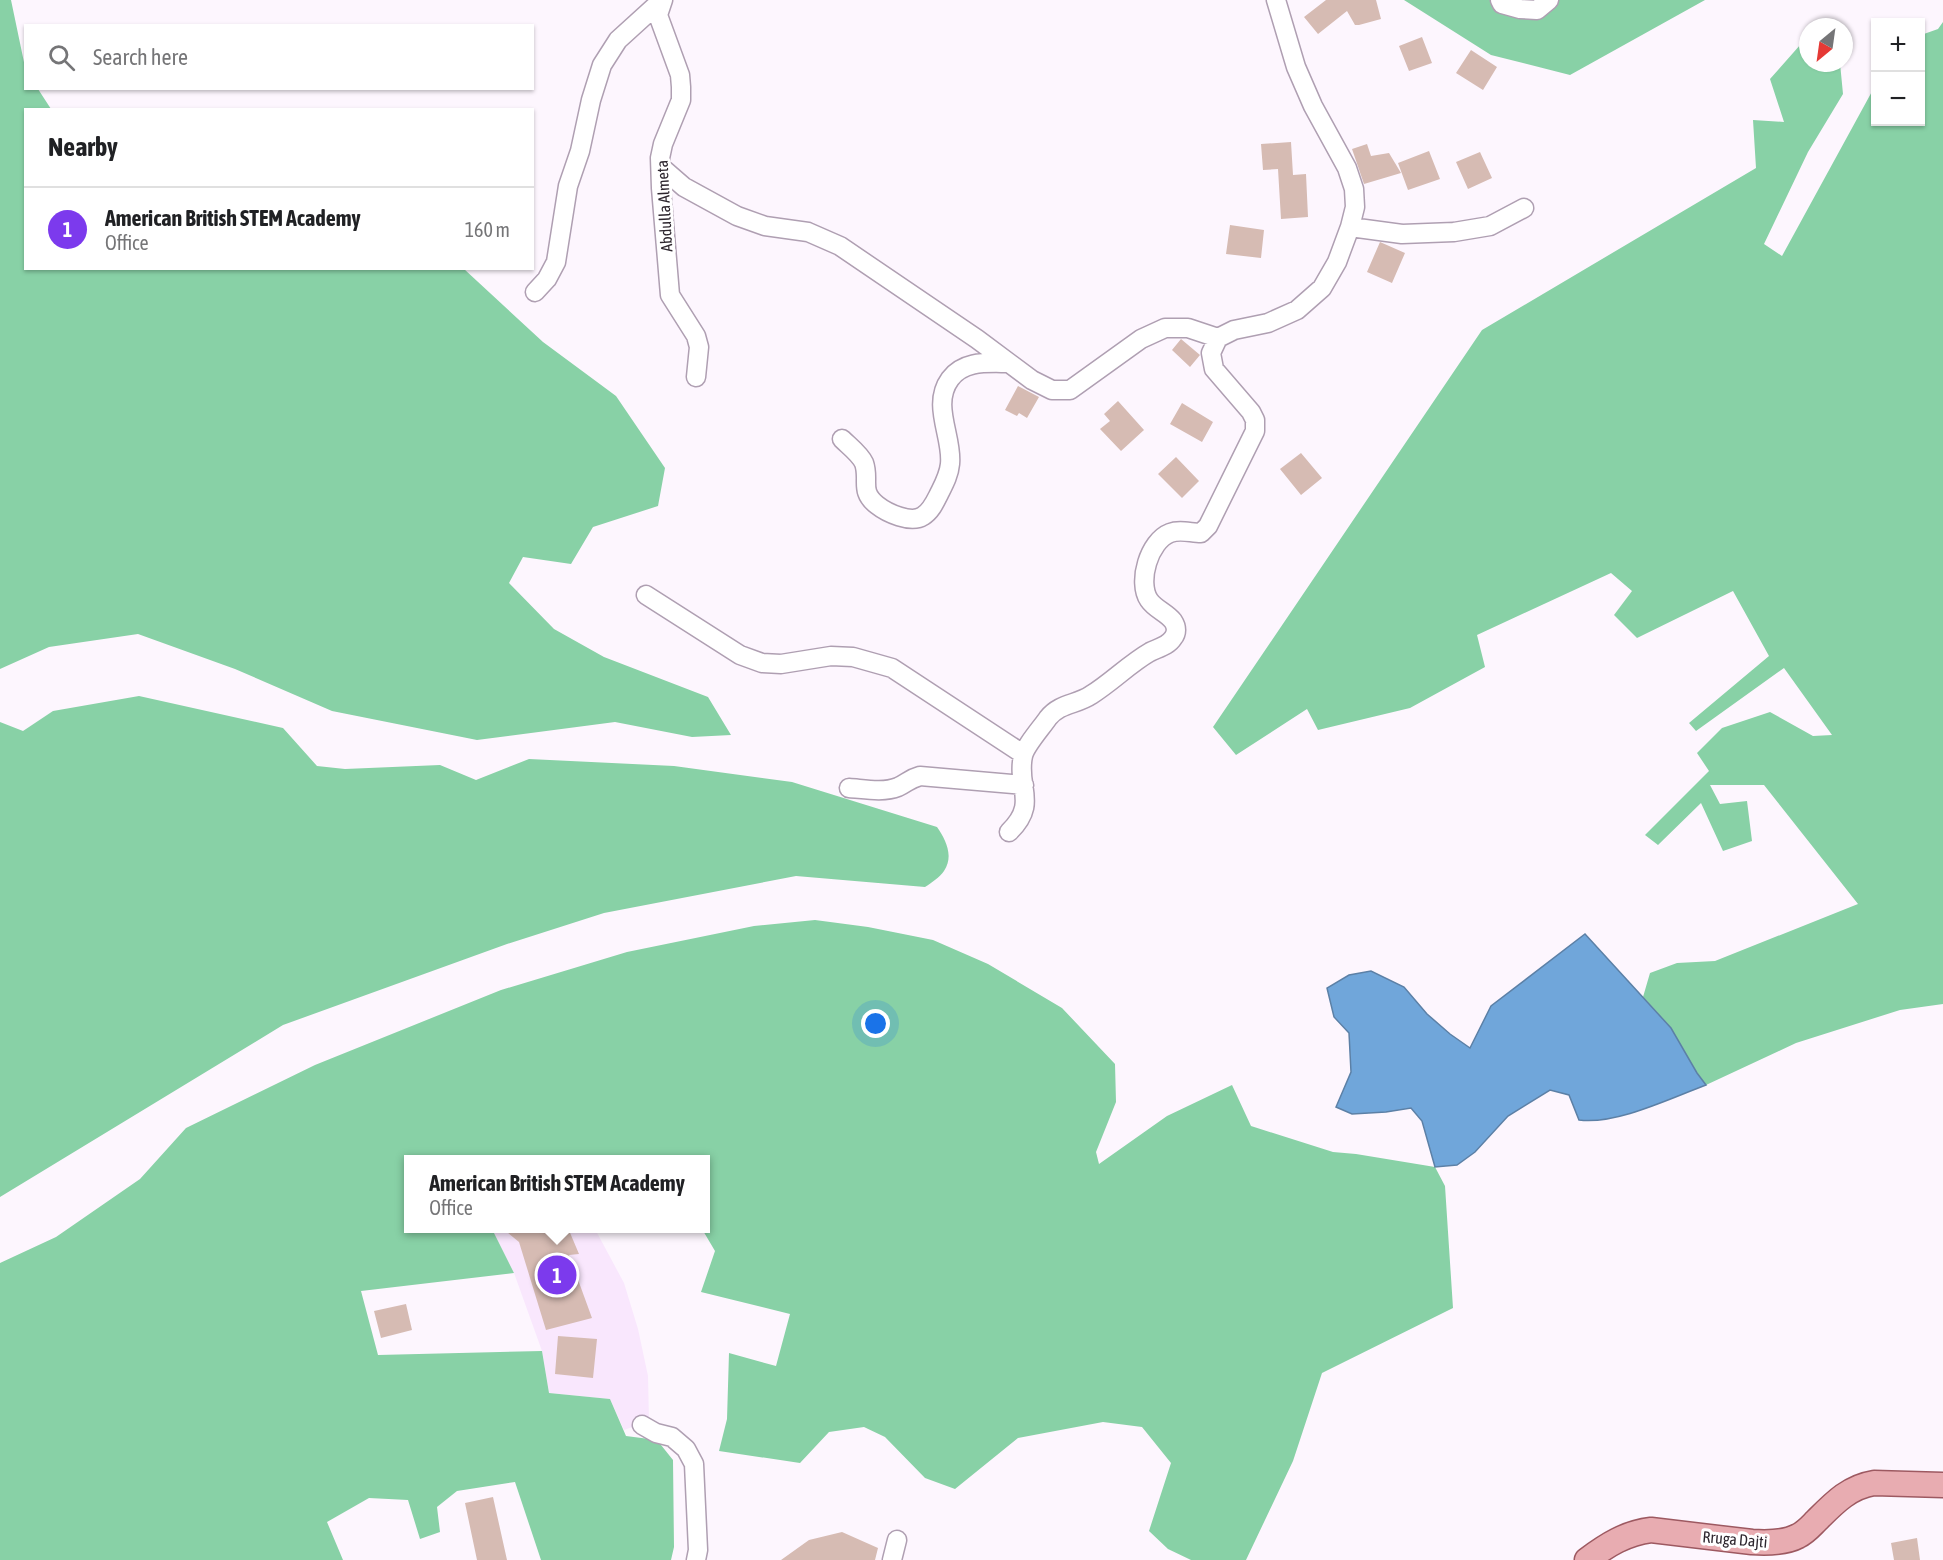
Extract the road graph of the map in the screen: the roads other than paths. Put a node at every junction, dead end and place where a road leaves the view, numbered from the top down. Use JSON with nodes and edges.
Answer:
{"nodes":[{"id":1,"x":662,"y":0,"type":"edge"},
{"id":2,"x":1276,"y":0,"type":"edge"},
{"id":3,"x":1500,"y":0,"type":"edge"},
{"id":4,"x":1549,"y":0,"type":"edge"},
{"id":5,"x":661,"y":167,"type":"junction"},
{"id":6,"x":1524,"y":208,"type":"dead end"},
{"id":7,"x":1350,"y":227,"type":"junction"},
{"id":8,"x":535,"y":292,"type":"dead end"},
{"id":9,"x":1218,"y":338,"type":"junction"},
{"id":10,"x":1009,"y":363,"type":"junction"},
{"id":11,"x":696,"y":376,"type":"dead end"},
{"id":12,"x":842,"y":440,"type":"dead end"},
{"id":13,"x":646,"y":595,"type":"dead end"},
{"id":14,"x":1023,"y":754,"type":"junction"},
{"id":15,"x":1024,"y":785,"type":"junction"},
{"id":16,"x":849,"y":788,"type":"dead end"},
{"id":17,"x":1008,"y":832,"type":"dead end"},
{"id":18,"x":642,"y":1425,"type":"dead end"},
{"id":19,"x":1943,"y":1485,"type":"edge"},
{"id":20,"x":897,"y":1540,"type":"dead end"},
{"id":21,"x":696,"y":1560,"type":"edge"},
{"id":22,"x":892,"y":1560,"type":"edge"},
{"id":23,"x":1587,"y":1560,"type":"edge"}],
"edges":[{"from":1,"to":5,"type":"street","name":"Abdulla Almeta"},
{"from":1,"to":8,"type":"street"},
{"from":2,"to":7,"type":"street"},
{"from":3,"to":4,"type":"street"},
{"from":5,"to":10,"type":"street"},
{"from":5,"to":11,"type":"street","name":"Abdulla Almeta"},
{"from":6,"to":7,"type":"street"},
{"from":7,"to":9,"type":"street"},
{"from":9,"to":10,"type":"street"},
{"from":9,"to":14,"type":"street"},
{"from":10,"to":12,"type":"street"},
{"from":13,"to":14,"type":"street"},
{"from":14,"to":15,"type":"street"},
{"from":15,"to":16,"type":"street"},
{"from":15,"to":17,"type":"street"},
{"from":18,"to":21,"type":"street"},
{"from":19,"to":23,"type":"main road","name":"Rruga Dajti"},
{"from":20,"to":22,"type":"street"}]}
